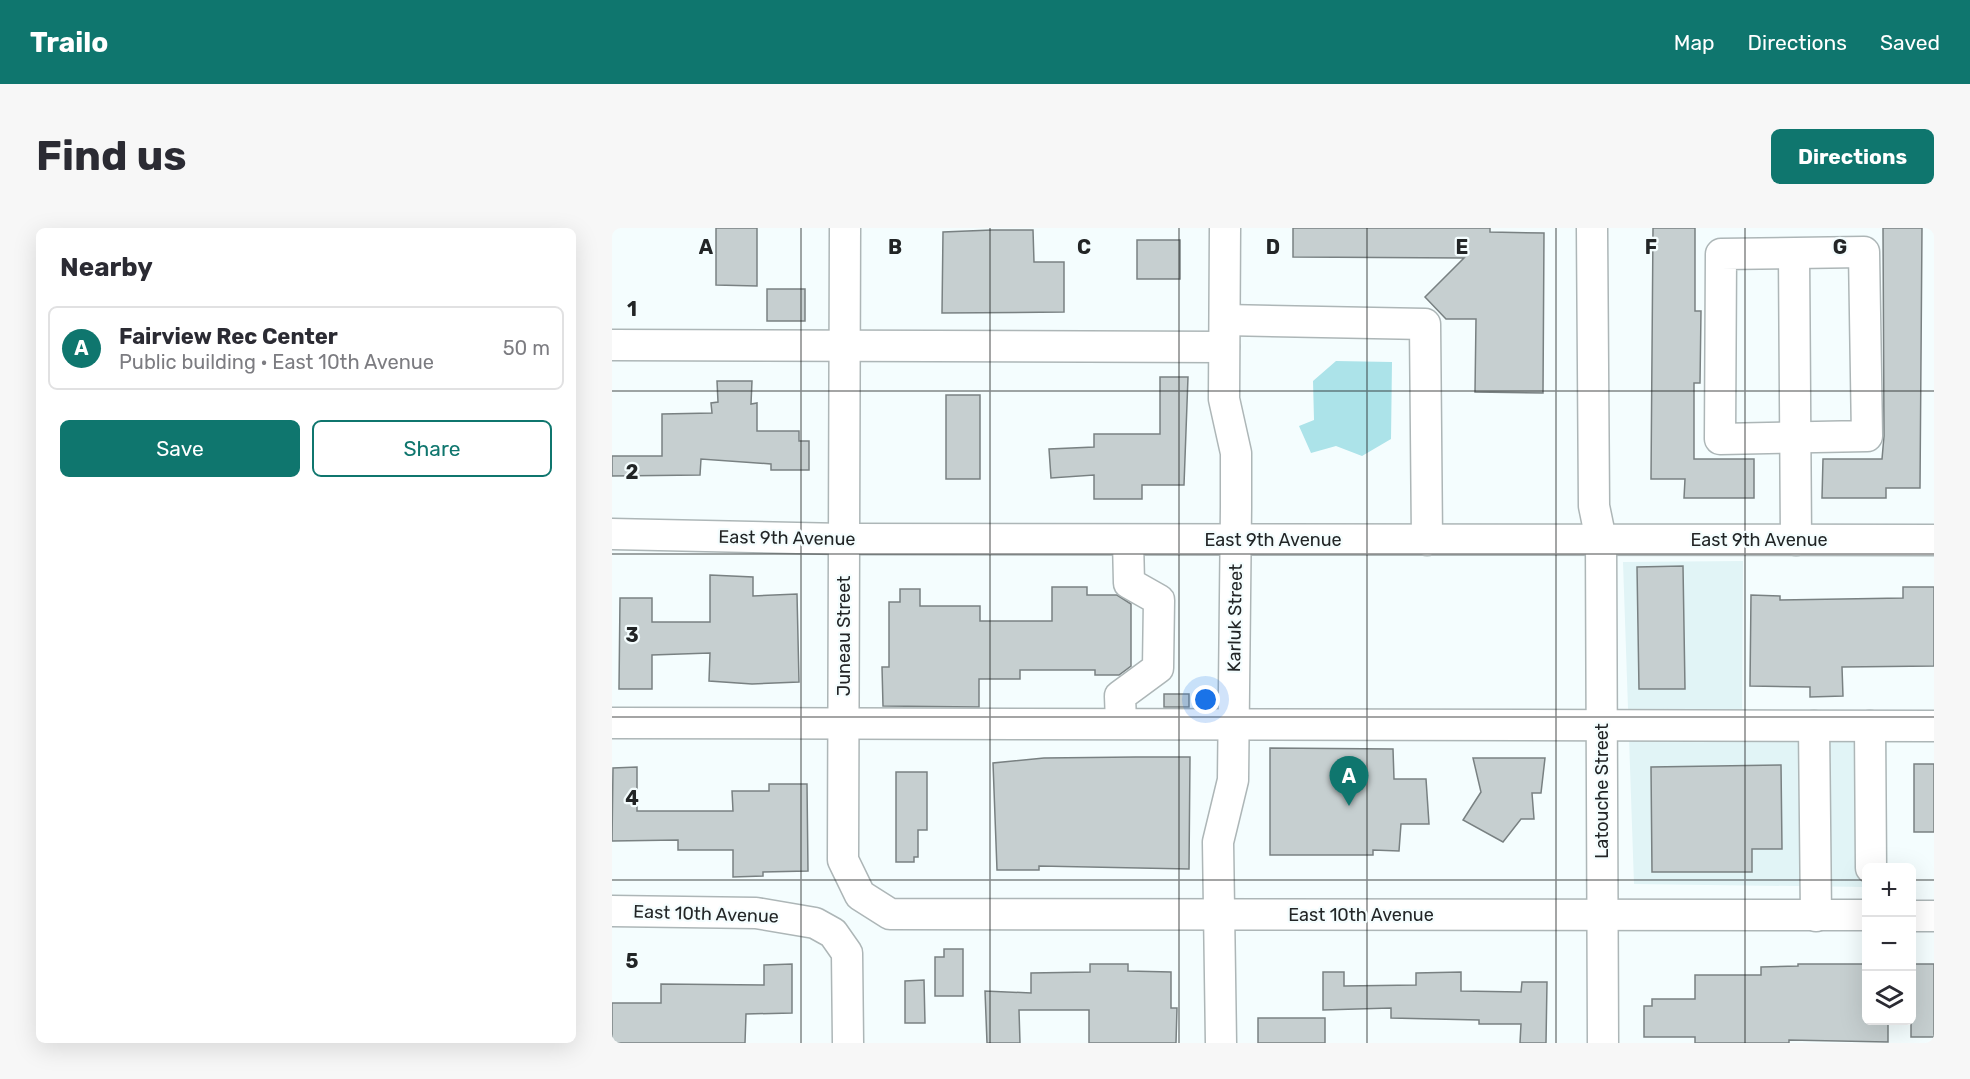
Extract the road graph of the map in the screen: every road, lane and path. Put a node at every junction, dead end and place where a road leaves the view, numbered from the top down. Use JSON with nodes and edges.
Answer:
{"nodes":[{"id":1,"x":845,"y":228,"type":"edge"},
{"id":2,"x":1225,"y":228,"type":"edge"},
{"id":3,"x":1592,"y":228,"type":"edge"},
{"id":4,"x":1794,"y":254,"type":"junction"},
{"id":5,"x":1224,"y":334,"type":"junction"},
{"id":6,"x":612,"y":345,"type":"edge"},
{"id":7,"x":845,"y":345,"type":"junction"},
{"id":8,"x":1795,"y":439,"type":"junction"},
{"id":9,"x":612,"y":534,"type":"edge"},
{"id":10,"x":844,"y":539,"type":"junction"},
{"id":11,"x":1128,"y":540,"type":"junction"},
{"id":12,"x":1236,"y":540,"type":"junction"},
{"id":13,"x":1427,"y":540,"type":"junction"},
{"id":14,"x":1601,"y":540,"type":"junction"},
{"id":15,"x":1796,"y":540,"type":"junction"},
{"id":16,"x":1934,"y":540,"type":"edge"},
{"id":17,"x":612,"y":723,"type":"edge"},
{"id":18,"x":1121,"y":723,"type":"junction"},
{"id":19,"x":1233,"y":723,"type":"junction"},
{"id":20,"x":844,"y":724,"type":"junction"},
{"id":21,"x":1602,"y":726,"type":"junction"},
{"id":22,"x":1814,"y":726,"type":"junction"},
{"id":23,"x":1870,"y":726,"type":"junction"},
{"id":24,"x":1934,"y":726,"type":"edge"},
{"id":25,"x":1871,"y":863,"type":"edge"},
{"id":26,"x":860,"y":895,"type":"joint"},
{"id":27,"x":612,"y":911,"type":"edge"},
{"id":28,"x":1219,"y":914,"type":"junction"},
{"id":29,"x":1862,"y":915,"type":"edge"},
{"id":30,"x":1603,"y":916,"type":"junction"},
{"id":31,"x":1816,"y":916,"type":"junction"},
{"id":32,"x":1916,"y":916,"type":"edge"},
{"id":33,"x":1934,"y":916,"type":"edge"},
{"id":34,"x":848,"y":1043,"type":"edge"},
{"id":35,"x":1221,"y":1043,"type":"edge"},
{"id":36,"x":1603,"y":1043,"type":"edge"}],
"edges":[{"from":1,"to":7,"type":"street","name":"Juneau Street"},
{"from":2,"to":5,"type":"street","name":"Karluk Street"},
{"from":3,"to":14,"type":"street","name":"Latouche Street"},
{"from":4,"to":8,"type":"street"},
{"from":4,"to":8,"type":"street"},
{"from":4,"to":8,"type":"street"},
{"from":5,"to":7,"type":"street"},
{"from":5,"to":12,"type":"street","name":"Karluk Street"},
{"from":5,"to":13,"type":"street"},
{"from":6,"to":7,"type":"street"},
{"from":7,"to":10,"type":"street","name":"Juneau Street"},
{"from":8,"to":15,"type":"street"},
{"from":9,"to":10,"type":"street","name":"East 9th Avenue"},
{"from":10,"to":11,"type":"street","name":"East 9th Avenue"},
{"from":10,"to":20,"type":"street","name":"Juneau Street"},
{"from":11,"to":12,"type":"street","name":"East 9th Avenue"},
{"from":11,"to":18,"type":"street"},
{"from":12,"to":13,"type":"street","name":"East 9th Avenue"},
{"from":12,"to":19,"type":"street","name":"Karluk Street"},
{"from":13,"to":14,"type":"street","name":"East 9th Avenue"},
{"from":14,"to":15,"type":"street","name":"East 9th Avenue"},
{"from":14,"to":21,"type":"street","name":"Latouche Street"},
{"from":15,"to":16,"type":"street","name":"East 9th Avenue"},
{"from":17,"to":20,"type":"street"},
{"from":18,"to":19,"type":"street"},
{"from":18,"to":20,"type":"street"},
{"from":19,"to":21,"type":"street"},
{"from":19,"to":28,"type":"street","name":"Karluk Street"},
{"from":20,"to":26,"type":"street","name":"Juneau Street"},
{"from":21,"to":22,"type":"street"},
{"from":21,"to":30,"type":"street","name":"Latouche Street"},
{"from":22,"to":23,"type":"street"},
{"from":22,"to":31,"type":"street"},
{"from":23,"to":24,"type":"street"},
{"from":23,"to":25,"type":"street"},
{"from":26,"to":28,"type":"street","name":"East 10th Avenue"},
{"from":27,"to":34,"type":"street","name":"East 10th Avenue"},
{"from":28,"to":30,"type":"street","name":"East 10th Avenue"},
{"from":28,"to":35,"type":"street","name":"Karluk Street"},
{"from":29,"to":31,"type":"street","name":"East 10th Avenue"},
{"from":30,"to":31,"type":"street","name":"East 10th Avenue"},
{"from":30,"to":36,"type":"street","name":"Latouche Street"},
{"from":32,"to":33,"type":"street"}]}
